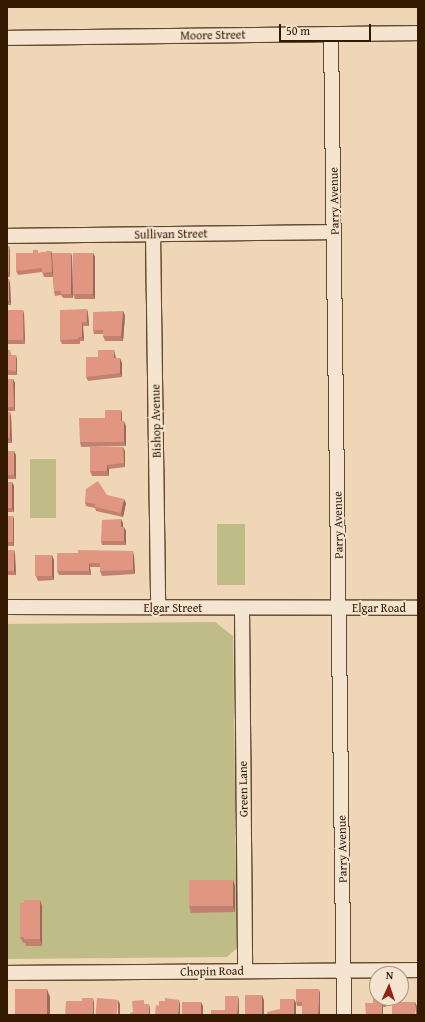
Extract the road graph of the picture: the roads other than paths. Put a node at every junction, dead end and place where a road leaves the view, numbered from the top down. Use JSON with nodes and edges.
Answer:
{"nodes":[{"id":1,"x":418,"y":33,"type":"edge"},
{"id":2,"x":331,"y":34,"type":"junction"},
{"id":3,"x":7,"y":38,"type":"edge"},
{"id":4,"x":334,"y":232,"type":"junction"},
{"id":5,"x":153,"y":234,"type":"junction"},
{"id":6,"x":7,"y":236,"type":"edge"},
{"id":7,"x":7,"y":607,"type":"edge"},
{"id":8,"x":158,"y":608,"type":"junction"},
{"id":9,"x":242,"y":608,"type":"junction"},
{"id":10,"x":339,"y":608,"type":"junction"},
{"id":11,"x":418,"y":608,"type":"edge"},
{"id":12,"x":343,"y":969,"type":"junction"},
{"id":13,"x":245,"y":970,"type":"junction"},
{"id":14,"x":418,"y":970,"type":"edge"},
{"id":15,"x":7,"y":973,"type":"edge"},
{"id":16,"x":344,"y":1015,"type":"edge"}],
"edges":[{"from":1,"to":2,"type":"street","name":"Moore Street"},
{"from":2,"to":3,"type":"street","name":"Moore Street"},
{"from":2,"to":4,"type":"street","name":"Parry Avenue"},
{"from":4,"to":5,"type":"street","name":"Sullivan Street"},
{"from":4,"to":10,"type":"street","name":"Parry Avenue"},
{"from":5,"to":6,"type":"street","name":"Sullivan Street"},
{"from":5,"to":8,"type":"street","name":"Bishop Avenue"},
{"from":7,"to":8,"type":"street","name":"Elgar Street"},
{"from":8,"to":9,"type":"street","name":"Elgar Street"},
{"from":9,"to":10,"type":"street","name":"Elgar Street"},
{"from":9,"to":13,"type":"street","name":"Green Lane"},
{"from":10,"to":11,"type":"street","name":"Elgar Road"},
{"from":10,"to":12,"type":"street","name":"Parry Avenue"},
{"from":12,"to":13,"type":"street","name":"Chopin Road"},
{"from":12,"to":14,"type":"street","name":"Chopin Road"},
{"from":12,"to":16,"type":"street","name":"Parry Avenue"},
{"from":13,"to":15,"type":"street","name":"Chopin Road"}]}
